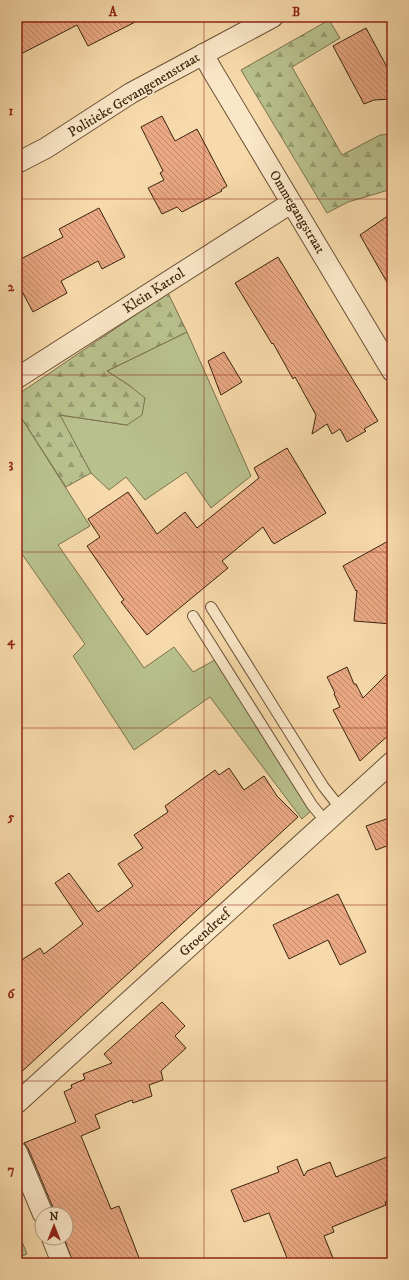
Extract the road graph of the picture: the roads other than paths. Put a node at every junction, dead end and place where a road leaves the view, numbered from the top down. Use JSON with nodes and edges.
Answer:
{"nodes":[{"id":1,"x":273,"y":17,"type":"edge"},
{"id":2,"x":203,"y":54,"type":"junction"},
{"id":3,"x":17,"y":163,"type":"edge"},
{"id":4,"x":291,"y":203,"type":"junction"},
{"id":5,"x":392,"y":371,"type":"edge"},
{"id":6,"x":17,"y":378,"type":"edge"},
{"id":7,"x":211,"y":607,"type":"dead end"},
{"id":8,"x":193,"y":616,"type":"dead end"},
{"id":9,"x":392,"y":762,"type":"edge"},
{"id":10,"x":341,"y":809,"type":"junction"},
{"id":11,"x":326,"y":822,"type":"junction"},
{"id":12,"x":17,"y":1103,"type":"edge"},
{"id":13,"x":17,"y":1152,"type":"edge"},
{"id":14,"x":39,"y":1206,"type":"edge"},
{"id":15,"x":55,"y":1246,"type":"edge"},
{"id":16,"x":62,"y":1263,"type":"edge"}],
"edges":[{"from":1,"to":2,"type":"street","name":"Politieke Gevangenenstraat"},
{"from":2,"to":3,"type":"street","name":"Politieke Gevangenenstraat"},
{"from":2,"to":4,"type":"street","name":"Ommegangstraat"},
{"from":4,"to":5,"type":"street","name":"Ommegangstraat"},
{"from":4,"to":6,"type":"street","name":"Klein Katrol"},
{"from":7,"to":10,"type":"lane"},
{"from":8,"to":11,"type":"lane"},
{"from":9,"to":10,"type":"street","name":"Groendreef"},
{"from":10,"to":11,"type":"street","name":"Groendreef"},
{"from":11,"to":12,"type":"street","name":"Groendreef"},
{"from":13,"to":14,"type":"street"},
{"from":15,"to":16,"type":"street"}]}
